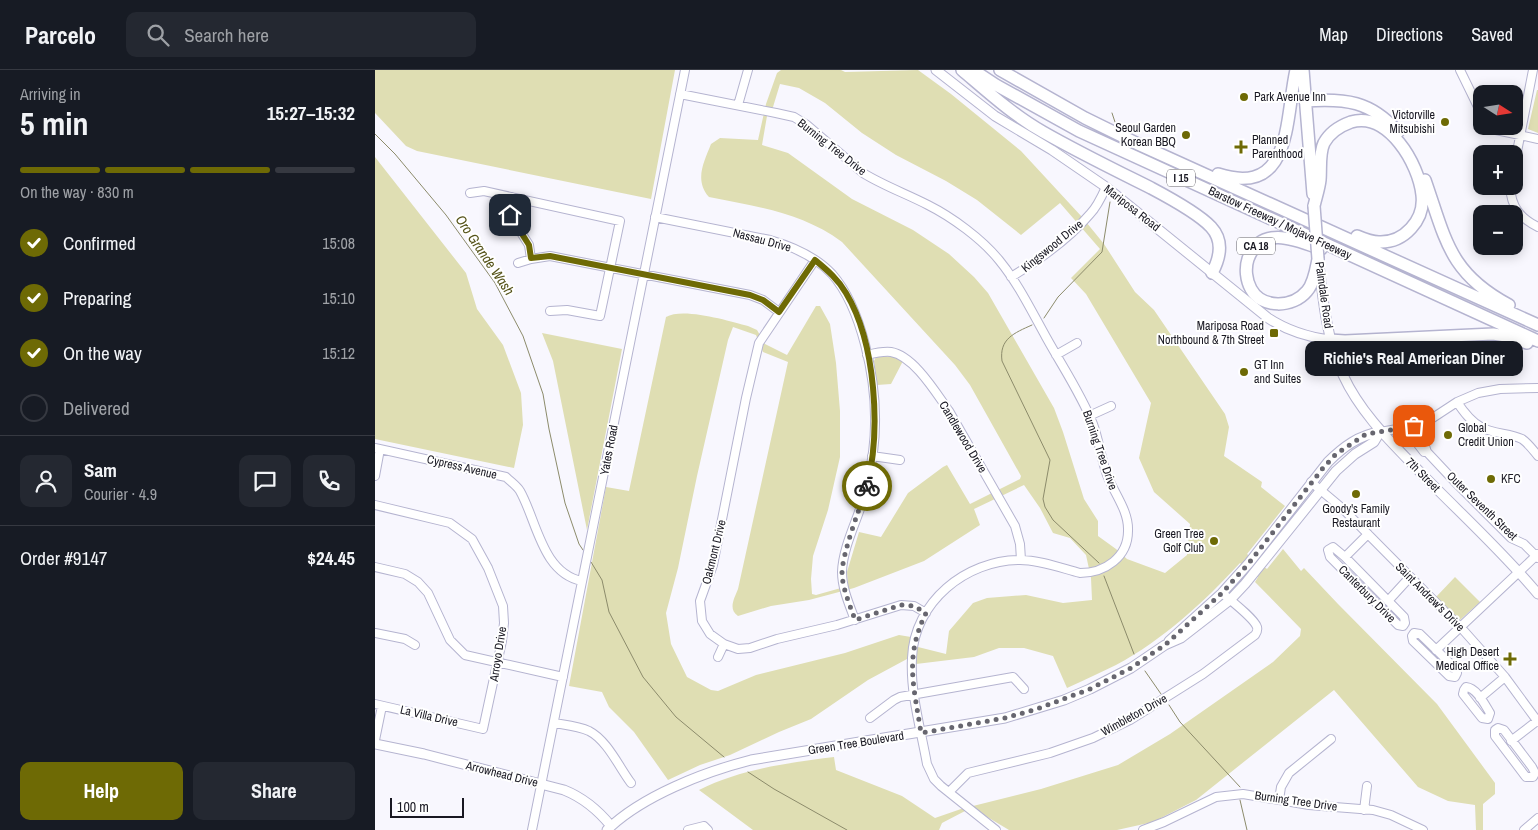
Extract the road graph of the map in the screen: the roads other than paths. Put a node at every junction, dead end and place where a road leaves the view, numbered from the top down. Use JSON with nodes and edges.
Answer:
{"nodes":[{"id":1,"x":685,"y":70,"type":"edge"},
{"id":2,"x":749,"y":70,"type":"edge"},
{"id":3,"x":936,"y":70,"type":"edge"},
{"id":4,"x":962,"y":70,"type":"edge"},
{"id":5,"x":973,"y":70,"type":"edge"},
{"id":6,"x":1000,"y":70,"type":"edge"},
{"id":7,"x":1296,"y":70,"type":"edge"},
{"id":8,"x":1303,"y":70,"type":"edge"},
{"id":9,"x":1460,"y":70,"type":"edge"},
{"id":10,"x":1533,"y":70,"type":"edge"},
{"id":11,"x":680,"y":94,"type":"junction"},
{"id":12,"x":1473,"y":97,"type":"edge"},
{"id":13,"x":1305,"y":102,"type":"junction"},
{"id":14,"x":738,"y":105,"type":"junction"},
{"id":15,"x":1516,"y":135,"type":"edge"},
{"id":16,"x":1520,"y":136,"type":"junction"},
{"id":17,"x":1538,"y":139,"type":"edge"},
{"id":18,"x":1140,"y":145,"type":"junction"},
{"id":19,"x":1518,"y":145,"type":"edge"},
{"id":20,"x":1106,"y":188,"type":"junction"},
{"id":21,"x":470,"y":193,"type":"dead end"},
{"id":22,"x":1512,"y":195,"type":"edge"},
{"id":23,"x":512,"y":197,"type":"junction"},
{"id":24,"x":1314,"y":206,"type":"junction"},
{"id":25,"x":1290,"y":213,"type":"junction"},
{"id":26,"x":655,"y":216,"type":"junction"},
{"id":27,"x":1538,"y":227,"type":"edge"},
{"id":28,"x":531,"y":258,"type":"junction"},
{"id":29,"x":1319,"y":259,"type":"junction"},
{"id":30,"x":815,"y":260,"type":"junction"},
{"id":31,"x":517,"y":263,"type":"dead end"},
{"id":32,"x":610,"y":268,"type":"junction"},
{"id":33,"x":1212,"y":273,"type":"junction"},
{"id":34,"x":644,"y":274,"type":"junction"},
{"id":35,"x":1394,"y":275,"type":"junction"},
{"id":36,"x":1011,"y":278,"type":"junction"},
{"id":37,"x":550,"y":311,"type":"dead end"},
{"id":38,"x":779,"y":312,"type":"junction"},
{"id":39,"x":1538,"y":319,"type":"edge"},
{"id":40,"x":1538,"y":325,"type":"edge"},
{"id":41,"x":1330,"y":340,"type":"junction"},
{"id":42,"x":1538,"y":341,"type":"edge"},
{"id":43,"x":1077,"y":343,"type":"dead end"},
{"id":44,"x":1538,"y":347,"type":"edge"},
{"id":45,"x":1056,"y":354,"type":"junction"},
{"id":46,"x":867,"y":355,"type":"junction"},
{"id":47,"x":1538,"y":388,"type":"edge"},
{"id":48,"x":1457,"y":402,"type":"junction"},
{"id":49,"x":1111,"y":406,"type":"dead end"},
{"id":50,"x":1089,"y":416,"type":"junction"},
{"id":51,"x":1427,"y":421,"type":"junction"},
{"id":52,"x":1414,"y":426,"type":"junction"},
{"id":53,"x":1380,"y":432,"type":"junction"},
{"id":54,"x":378,"y":449,"type":"edge"},
{"id":55,"x":1427,"y":452,"type":"junction"},
{"id":56,"x":873,"y":456,"type":"junction"},
{"id":57,"x":1538,"y":456,"type":"edge"},
{"id":58,"x":900,"y":460,"type":"dead end"},
{"id":59,"x":375,"y":476,"type":"edge"},
{"id":60,"x":1311,"y":482,"type":"junction"},
{"id":61,"x":1320,"y":490,"type":"junction"},
{"id":62,"x":375,"y":505,"type":"edge"},
{"id":63,"x":1368,"y":534,"type":"junction"},
{"id":64,"x":1537,"y":556,"type":"edge"},
{"id":65,"x":1345,"y":557,"type":"junction"},
{"id":66,"x":1021,"y":560,"type":"junction"},
{"id":67,"x":375,"y":567,"type":"edge"},
{"id":68,"x":1518,"y":572,"type":"junction"},
{"id":69,"x":1411,"y":577,"type":"junction"},
{"id":70,"x":582,"y":580,"type":"junction"},
{"id":71,"x":1222,"y":593,"type":"junction"},
{"id":72,"x":1538,"y":594,"type":"edge"},
{"id":73,"x":1230,"y":600,"type":"junction"},
{"id":74,"x":1387,"y":601,"type":"junction"},
{"id":75,"x":926,"y":613,"type":"junction"},
{"id":76,"x":855,"y":620,"type":"junction"},
{"id":77,"x":1460,"y":627,"type":"junction"},
{"id":78,"x":375,"y":633,"type":"edge"},
{"id":79,"x":724,"y":644,"type":"junction"},
{"id":80,"x":415,"y":645,"type":"dead end"},
{"id":81,"x":1165,"y":645,"type":"junction"},
{"id":82,"x":1437,"y":650,"type":"junction"},
{"id":83,"x":718,"y":657,"type":"dead end"},
{"id":84,"x":498,"y":663,"type":"junction"},
{"id":85,"x":563,"y":677,"type":"junction"},
{"id":86,"x":1505,"y":678,"type":"junction"},
{"id":87,"x":1024,"y":689,"type":"dead end"},
{"id":88,"x":915,"y":694,"type":"junction"},
{"id":89,"x":1480,"y":698,"type":"dead end"},
{"id":90,"x":379,"y":705,"type":"edge"},
{"id":91,"x":870,"y":718,"type":"dead end"},
{"id":92,"x":1538,"y":721,"type":"edge"},
{"id":93,"x":554,"y":723,"type":"junction"},
{"id":94,"x":483,"y":729,"type":"joint"},
{"id":95,"x":921,"y":733,"type":"junction"},
{"id":96,"x":1331,"y":739,"type":"dead end"},
{"id":97,"x":1511,"y":741,"type":"junction"},
{"id":98,"x":375,"y":742,"type":"edge"},
{"id":99,"x":631,"y":783,"type":"dead end"},
{"id":100,"x":542,"y":784,"type":"junction"},
{"id":101,"x":1367,"y":786,"type":"dead end"},
{"id":102,"x":949,"y":792,"type":"junction"},
{"id":103,"x":1279,"y":800,"type":"junction"},
{"id":104,"x":1364,"y":810,"type":"junction"},
{"id":105,"x":1538,"y":818,"type":"edge"},
{"id":106,"x":987,"y":828,"type":"edge"},
{"id":107,"x":611,"y":829,"type":"edge"},
{"id":108,"x":532,"y":830,"type":"edge"},
{"id":109,"x":688,"y":830,"type":"edge"},
{"id":110,"x":708,"y":830,"type":"edge"},
{"id":111,"x":997,"y":830,"type":"edge"},
{"id":112,"x":1143,"y":830,"type":"edge"},
{"id":113,"x":1423,"y":830,"type":"edge"},
{"id":114,"x":1524,"y":830,"type":"edge"}],
"edges":[{"from":1,"to":11,"type":"street","name":"Yates Road"},
{"from":2,"to":14,"type":"street"},
{"from":3,"to":20,"type":"main road","name":"Mariposa Road"},
{"from":4,"to":33,"type":"highway"},
{"from":5,"to":35,"type":"highway","name":"Barstow Freeway / Mojave Freeway","number":"I 15"},
{"from":6,"to":18,"type":"highway","name":"Barstow Freeway / Mojave Freeway","number":"I 15"},
{"from":7,"to":18,"type":"highway"},
{"from":8,"to":13,"type":"highway","name":"Palmdale Road"},
{"from":9,"to":12,"type":"street"},
{"from":10,"to":16,"type":"street"},
{"from":11,"to":14,"type":"street","name":"Burning Tree Drive"},
{"from":11,"to":26,"type":"street","name":"Yates Road"},
{"from":13,"to":24,"type":"highway","name":"Palmdale Road"},
{"from":13,"to":39,"type":"highway"},
{"from":14,"to":36,"type":"street","name":"Burning Tree Drive"},
{"from":15,"to":16,"type":"street"},
{"from":16,"to":17,"type":"street"},
{"from":16,"to":19,"type":"street"},
{"from":18,"to":25,"type":"highway","name":"Barstow Freeway / Mojave Freeway","number":"I 15"},
{"from":20,"to":33,"type":"main road","name":"Mariposa Road"},
{"from":20,"to":36,"type":"street","name":"Kingswood Drive"},
{"from":21,"to":23,"type":"street"},
{"from":22,"to":27,"type":"street"},
{"from":23,"to":28,"type":"street"},
{"from":23,"to":32,"type":"street"},
{"from":24,"to":25,"type":"highway"},
{"from":24,"to":29,"type":"highway","name":"Palmdale Road","bridge":true},
{"from":25,"to":40,"type":"highway","name":"Barstow Freeway / Mojave Freeway","number":"I 15"},
{"from":26,"to":30,"type":"street","name":"Nassau Drive"},
{"from":26,"to":34,"type":"street","name":"Yates Road"},
{"from":28,"to":31,"type":"street"},
{"from":28,"to":32,"type":"street"},
{"from":29,"to":35,"type":"highway","number":"CA 18"},
{"from":29,"to":41,"type":"main road","name":"Palmdale Road"},
{"from":30,"to":38,"type":"street","name":"Oakmont Drive"},
{"from":30,"to":46,"type":"street","name":"Nassau Drive"},
{"from":32,"to":34,"type":"street"},
{"from":32,"to":37,"type":"street"},
{"from":33,"to":41,"type":"main road","name":"Mariposa Road"},
{"from":34,"to":38,"type":"street"},
{"from":34,"to":70,"type":"street","name":"Yates Road"},
{"from":35,"to":42,"type":"highway","name":"Barstow Freeway / Mojave Freeway","number":"I 15"},
{"from":36,"to":45,"type":"street","name":"Burning Tree Drive"},
{"from":38,"to":79,"type":"street","name":"Oakmont Drive"},
{"from":41,"to":44,"type":"highway"},
{"from":41,"to":53,"type":"main road","name":"7th Street"},
{"from":43,"to":45,"type":"street"},
{"from":45,"to":50,"type":"street","name":"Burning Tree Drive"},
{"from":46,"to":56,"type":"street","name":"Nassau Drive"},
{"from":46,"to":66,"type":"street","name":"Candlewood Drive"},
{"from":47,"to":48,"type":"street"},
{"from":48,"to":51,"type":"street"},
{"from":48,"to":57,"type":"street"},
{"from":49,"to":50,"type":"street"},
{"from":50,"to":66,"type":"street","name":"Burning Tree Drive"},
{"from":51,"to":52,"type":"street"},
{"from":51,"to":55,"type":"street"},
{"from":52,"to":53,"type":"street"},
{"from":52,"to":55,"type":"street","name":"Outer Seventh Street"},
{"from":53,"to":60,"type":"main road","name":"Green Tree Boulevard"},
{"from":53,"to":61,"type":"main road","name":"Green Tree Boulevard"},
{"from":53,"to":68,"type":"main road","name":"7th Street"},
{"from":54,"to":59,"type":"street"},
{"from":54,"to":70,"type":"street","name":"Cypress Avenue"},
{"from":55,"to":64,"type":"street","name":"Outer Seventh Street"},
{"from":56,"to":58,"type":"street"},
{"from":56,"to":76,"type":"street","name":"Nassau Drive"},
{"from":60,"to":61,"type":"street","name":"Saint Andrew's Drive"},
{"from":60,"to":71,"type":"main road","name":"Green Tree Boulevard"},
{"from":61,"to":63,"type":"street","name":"Saint Andrew's Drive"},
{"from":61,"to":73,"type":"main road","name":"Green Tree Boulevard"},
{"from":62,"to":84,"type":"street","name":"Arroyo Drive"},
{"from":63,"to":65,"type":"street","name":"Canterbury Drive"},
{"from":63,"to":69,"type":"street","name":"Saint Andrew's Drive"},
{"from":64,"to":68,"type":"street"},
{"from":65,"to":74,"type":"street","name":"Canterbury Drive"},
{"from":65,"to":74,"type":"street","name":"Canterbury Drive"},
{"from":66,"to":75,"type":"street","name":"Burning Tree Drive"},
{"from":67,"to":84,"type":"street"},
{"from":68,"to":72,"type":"main road","name":"7th Street"},
{"from":68,"to":77,"type":"street"},
{"from":69,"to":74,"type":"street","name":"Canterbury Drive"},
{"from":69,"to":77,"type":"street","name":"Saint Andrew's Drive"},
{"from":70,"to":85,"type":"street","name":"Yates Road"},
{"from":71,"to":73,"type":"street","name":"Wimbleton Drive"},
{"from":71,"to":81,"type":"main road","name":"Green Tree Boulevard"},
{"from":73,"to":81,"type":"main road","name":"Green Tree Boulevard"},
{"from":73,"to":102,"type":"street","name":"Wimbleton Drive"},
{"from":75,"to":76,"type":"street"},
{"from":75,"to":88,"type":"street","name":"Burning Tree Drive"},
{"from":76,"to":79,"type":"street"},
{"from":77,"to":82,"type":"street"},
{"from":77,"to":86,"type":"street","name":"Saint Andrew's Drive"},
{"from":78,"to":80,"type":"street"},
{"from":79,"to":83,"type":"street"},
{"from":81,"to":95,"type":"main road","name":"Green Tree Boulevard"},
{"from":82,"to":82,"type":"street"},
{"from":84,"to":85,"type":"street"},
{"from":84,"to":94,"type":"street","name":"Arroyo Drive"},
{"from":85,"to":93,"type":"street","name":"Yates Road"},
{"from":86,"to":89,"type":"street"},
{"from":86,"to":92,"type":"street","name":"Saint Andrew's Drive"},
{"from":87,"to":88,"type":"street"},
{"from":88,"to":91,"type":"street"},
{"from":88,"to":95,"type":"street","name":"Burning Tree Drive"},
{"from":90,"to":94,"type":"street","name":"La Villa Drive"},
{"from":90,"to":98,"type":"street"},
{"from":92,"to":97,"type":"street"},
{"from":93,"to":99,"type":"street"},
{"from":93,"to":100,"type":"street","name":"Yates Road"},
{"from":95,"to":102,"type":"street","name":"Burning Tree Drive"},
{"from":95,"to":107,"type":"main road","name":"Green Tree Boulevard"},
{"from":96,"to":103,"type":"street"},
{"from":97,"to":97,"type":"street"},
{"from":98,"to":100,"type":"main road","name":"Arrowhead Drive"},
{"from":100,"to":107,"type":"main road","name":"Arrowhead Drive"},
{"from":100,"to":108,"type":"street","name":"Yates Road"},
{"from":101,"to":104,"type":"street"},
{"from":102,"to":106,"type":"street","name":"Burning Tree Drive"},
{"from":103,"to":104,"type":"street","name":"Burning Tree Drive"},
{"from":103,"to":112,"type":"street","name":"Burning Tree Drive"},
{"from":104,"to":113,"type":"street","name":"Burning Tree Drive"},
{"from":105,"to":114,"type":"street"},
{"from":106,"to":111,"type":"street","name":"Burning Tree Drive"},
{"from":109,"to":110,"type":"street"}]}
